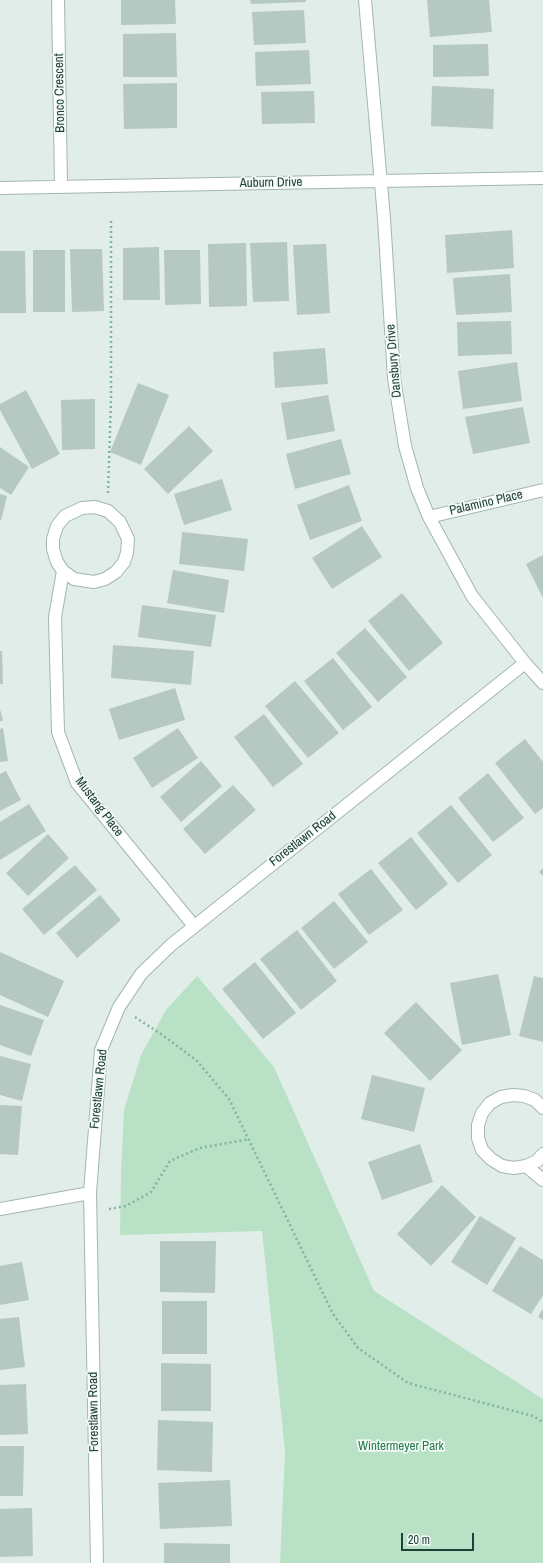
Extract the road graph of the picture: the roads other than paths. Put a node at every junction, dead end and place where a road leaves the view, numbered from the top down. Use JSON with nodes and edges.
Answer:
{"nodes":[{"id":1,"x":58,"y":0,"type":"edge"},
{"id":2,"x":365,"y":0,"type":"edge"},
{"id":3,"x":543,"y":178,"type":"edge"},
{"id":4,"x":381,"y":181,"type":"junction"},
{"id":5,"x":61,"y":186,"type":"junction"},
{"id":6,"x":0,"y":188,"type":"edge"},
{"id":7,"x":543,"y":490,"type":"edge"},
{"id":8,"x":429,"y":517,"type":"junction"},
{"id":9,"x":63,"y":571,"type":"junction"},
{"id":10,"x":525,"y":663,"type":"junction"},
{"id":11,"x":543,"y":683,"type":"edge"},
{"id":12,"x":194,"y":926,"type":"junction"},
{"id":13,"x":543,"y":1108,"type":"edge"},
{"id":14,"x":543,"y":1154,"type":"edge"},
{"id":15,"x":526,"y":1166,"type":"junction"},
{"id":16,"x":543,"y":1180,"type":"edge"},
{"id":17,"x":90,"y":1193,"type":"junction"},
{"id":18,"x":0,"y":1209,"type":"edge"},
{"id":19,"x":97,"y":1563,"type":"edge"}],
"edges":[{"from":1,"to":5,"type":"street","name":"Bronco Crescent"},
{"from":2,"to":4,"type":"street","name":"Dansbury Drive"},
{"from":3,"to":4,"type":"street","name":"Auburn Drive"},
{"from":4,"to":5,"type":"street","name":"Auburn Drive"},
{"from":4,"to":8,"type":"street","name":"Dansbury Drive"},
{"from":5,"to":6,"type":"street","name":"Auburn Drive"},
{"from":7,"to":8,"type":"street","name":"Palamino Place"},
{"from":8,"to":10,"type":"street","name":"Dansbury Drive"},
{"from":9,"to":9,"type":"street"},
{"from":9,"to":12,"type":"street","name":"Mustang Place"},
{"from":10,"to":11,"type":"street","name":"Dansbury Drive"},
{"from":10,"to":12,"type":"street","name":"Forestlawn Road"},
{"from":12,"to":17,"type":"street","name":"Forestlawn Road"},
{"from":13,"to":15,"type":"street"},
{"from":14,"to":15,"type":"street"},
{"from":15,"to":16,"type":"street"},
{"from":17,"to":18,"type":"street"},
{"from":17,"to":19,"type":"street","name":"Forestlawn Road"}]}
